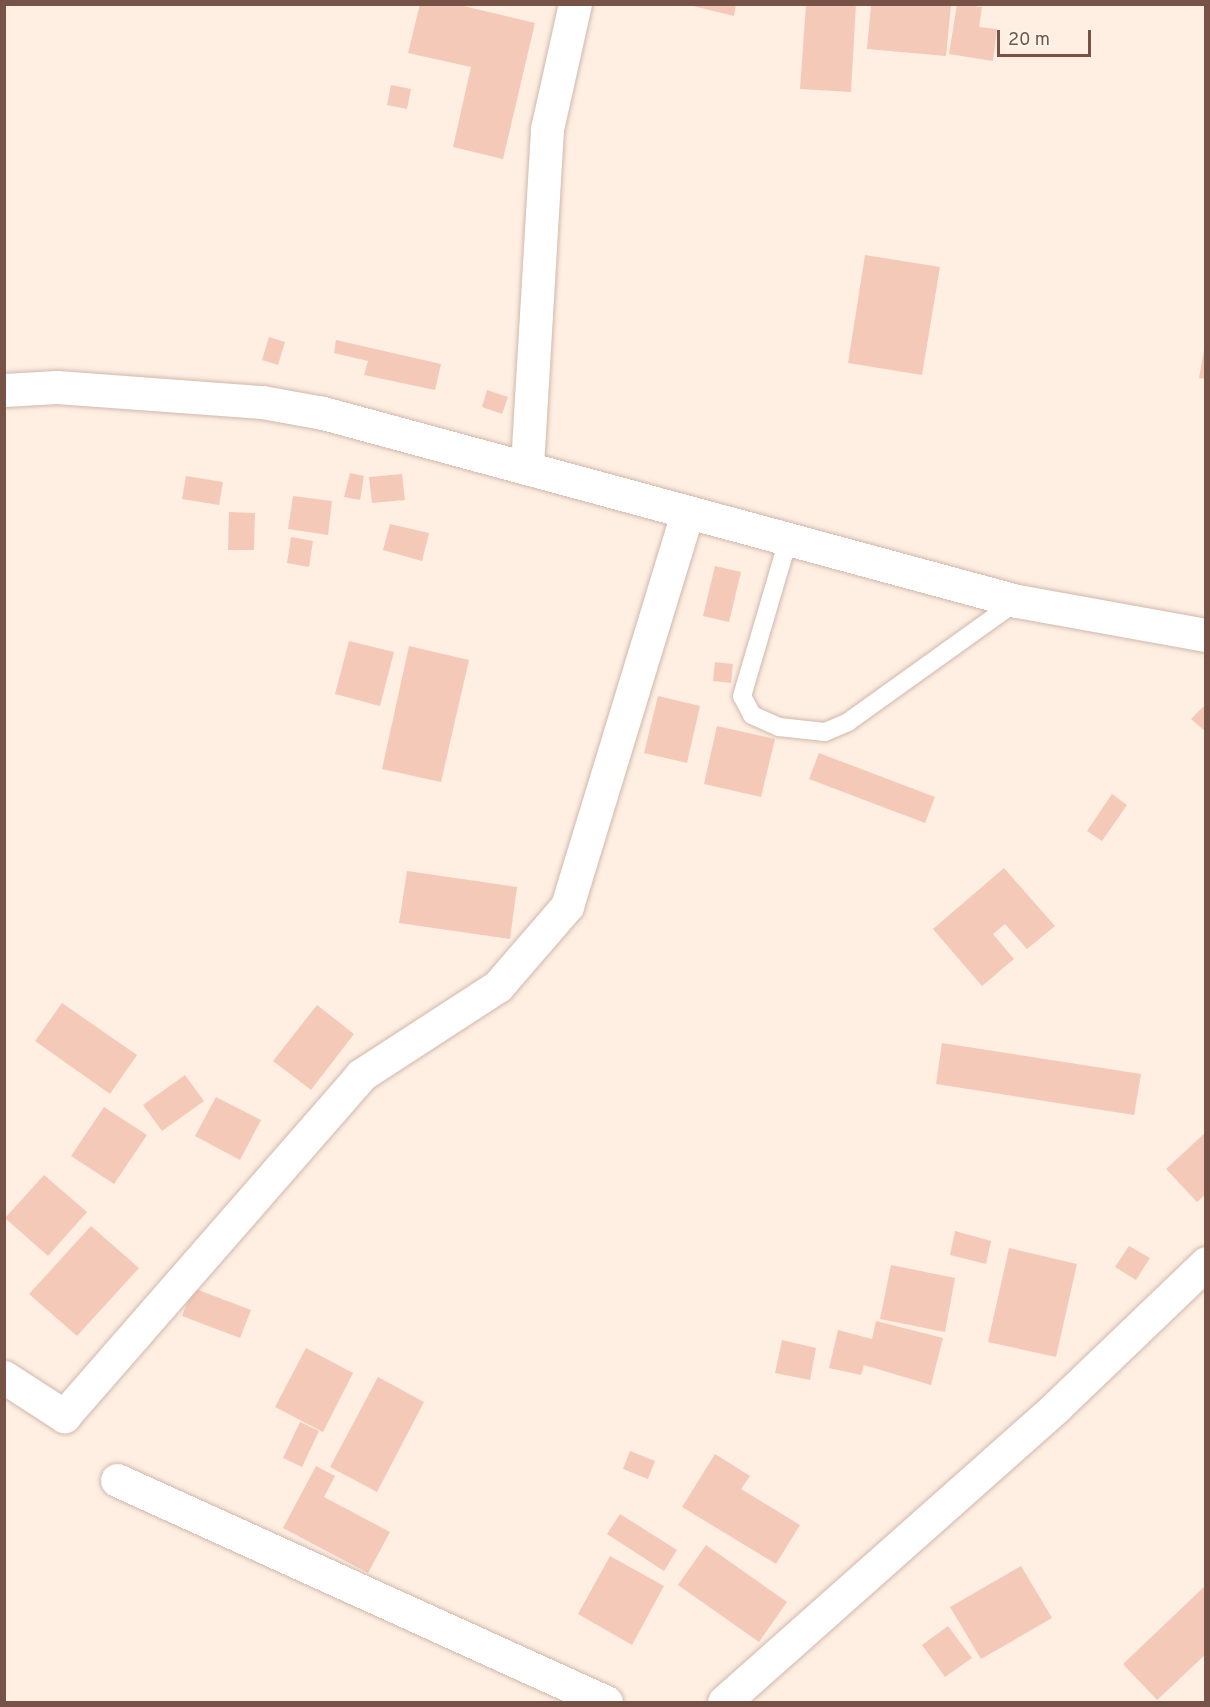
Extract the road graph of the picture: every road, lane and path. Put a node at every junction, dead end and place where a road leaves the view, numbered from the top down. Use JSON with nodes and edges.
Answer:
{"nodes":[{"id":1,"x":575,"y":4,"type":"edge"},
{"id":2,"x":13,"y":389,"type":"edge"},
{"id":3,"x":527,"y":466,"type":"junction"},
{"id":4,"x":687,"y":513,"type":"junction"},
{"id":5,"x":788,"y":540,"type":"junction"},
{"id":6,"x":1017,"y":602,"type":"junction"},
{"id":7,"x":1206,"y":635,"type":"edge"},
{"id":8,"x":1206,"y":1263,"type":"edge"},
{"id":9,"x":4,"y":1377,"type":"edge"},
{"id":10,"x":117,"y":1480,"type":"dead end"},
{"id":11,"x":606,"y":1702,"type":"edge"},
{"id":12,"x":724,"y":1702,"type":"edge"}],
"edges":[{"from":1,"to":3,"type":"street"},
{"from":2,"to":3,"type":"street"},
{"from":3,"to":4,"type":"street"},
{"from":4,"to":5,"type":"street"},
{"from":4,"to":9,"type":"street"},
{"from":5,"to":6,"type":"street"},
{"from":5,"to":6,"type":"lane"},
{"from":6,"to":7,"type":"street"},
{"from":8,"to":12,"type":"street"},
{"from":10,"to":11,"type":"street"}]}
